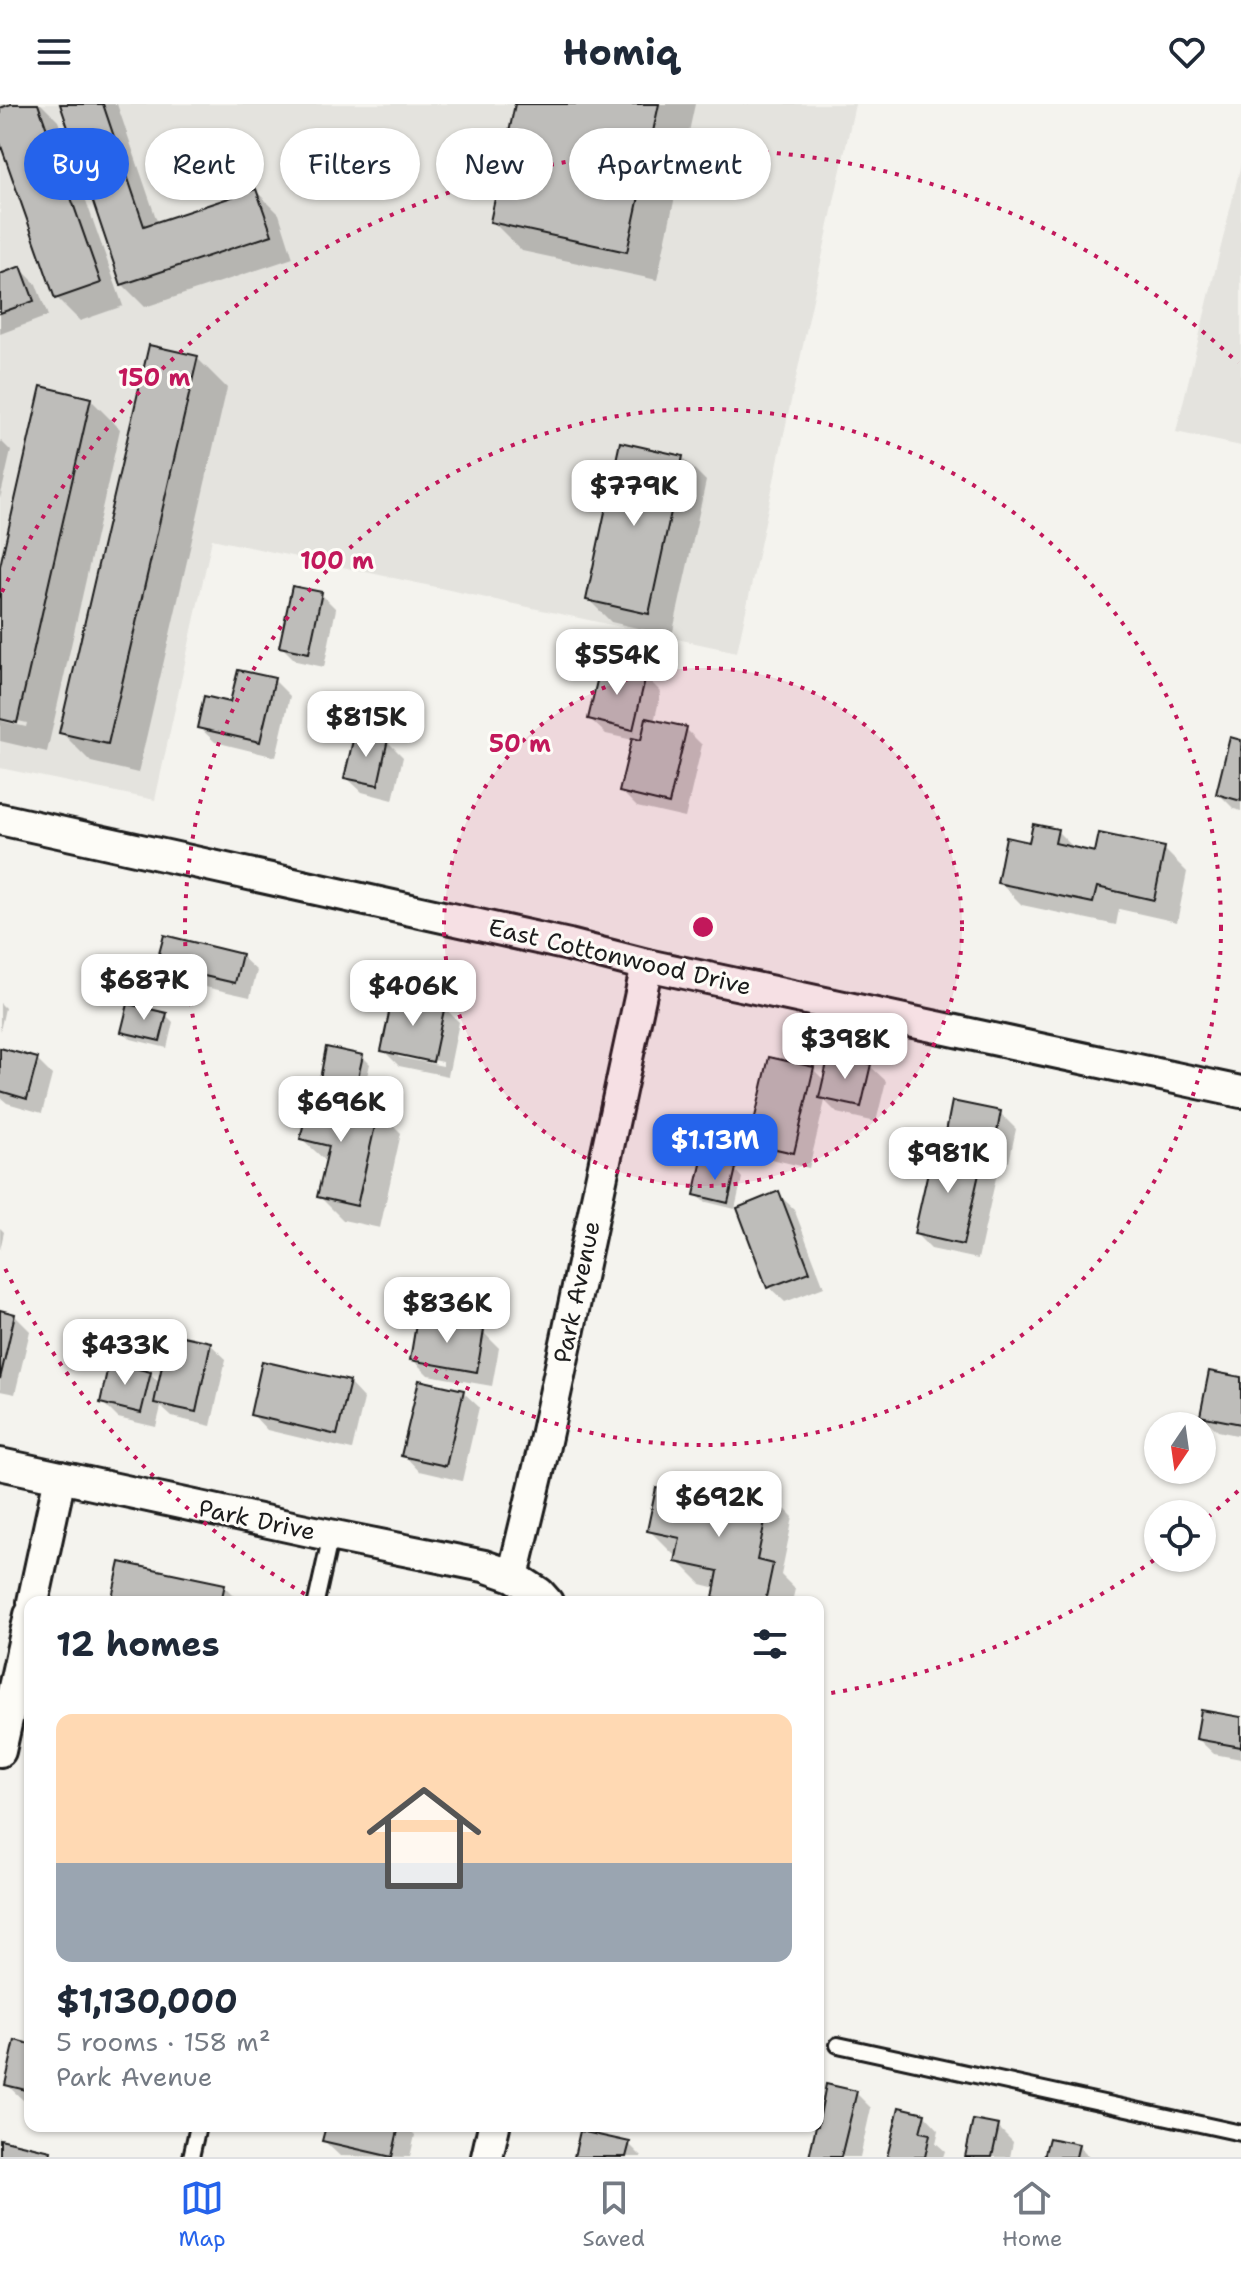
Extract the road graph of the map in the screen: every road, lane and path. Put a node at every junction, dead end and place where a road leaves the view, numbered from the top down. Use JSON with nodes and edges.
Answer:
{"nodes":[{"id":1,"x":0,"y":819,"type":"edge"},
{"id":2,"x":647,"y":965,"type":"junction"},
{"id":3,"x":1241,"y":1092,"type":"edge"},
{"id":4,"x":0,"y":1464,"type":"edge"},
{"id":5,"x":60,"y":1477,"type":"junction"},
{"id":6,"x":331,"y":1535,"type":"junction"},
{"id":7,"x":513,"y":1576,"type":"junction"},
{"id":8,"x":34,"y":1596,"type":"edge"},
{"id":9,"x":317,"y":1596,"type":"edge"},
{"id":10,"x":542,"y":1596,"type":"edge"},
{"id":11,"x":24,"y":1642,"type":"edge"},
{"id":12,"x":0,"y":1751,"type":"edge"},
{"id":13,"x":838,"y":2045,"type":"dead end"},
{"id":14,"x":197,"y":2132,"type":"edge"},
{"id":15,"x":493,"y":2132,"type":"edge"},
{"id":16,"x":1241,"y":2133,"type":"edge"},
{"id":17,"x":191,"y":2157,"type":"edge"},
{"id":18,"x":487,"y":2157,"type":"edge"}],
"edges":[{"from":1,"to":2,"type":"street","name":"East Cottonwood Drive"},
{"from":2,"to":3,"type":"street","name":"East Cottonwood Drive"},
{"from":2,"to":7,"type":"street","name":"Park Avenue"},
{"from":4,"to":5,"type":"street","name":"Park Drive"},
{"from":5,"to":6,"type":"street","name":"Park Drive"},
{"from":5,"to":8,"type":"street"},
{"from":6,"to":7,"type":"street","name":"Park Drive"},
{"from":6,"to":9,"type":"lane"},
{"from":7,"to":10,"type":"street"},
{"from":11,"to":12,"type":"street"},
{"from":13,"to":16,"type":"lane"},
{"from":14,"to":17,"type":"lane"},
{"from":15,"to":18,"type":"street"}]}
